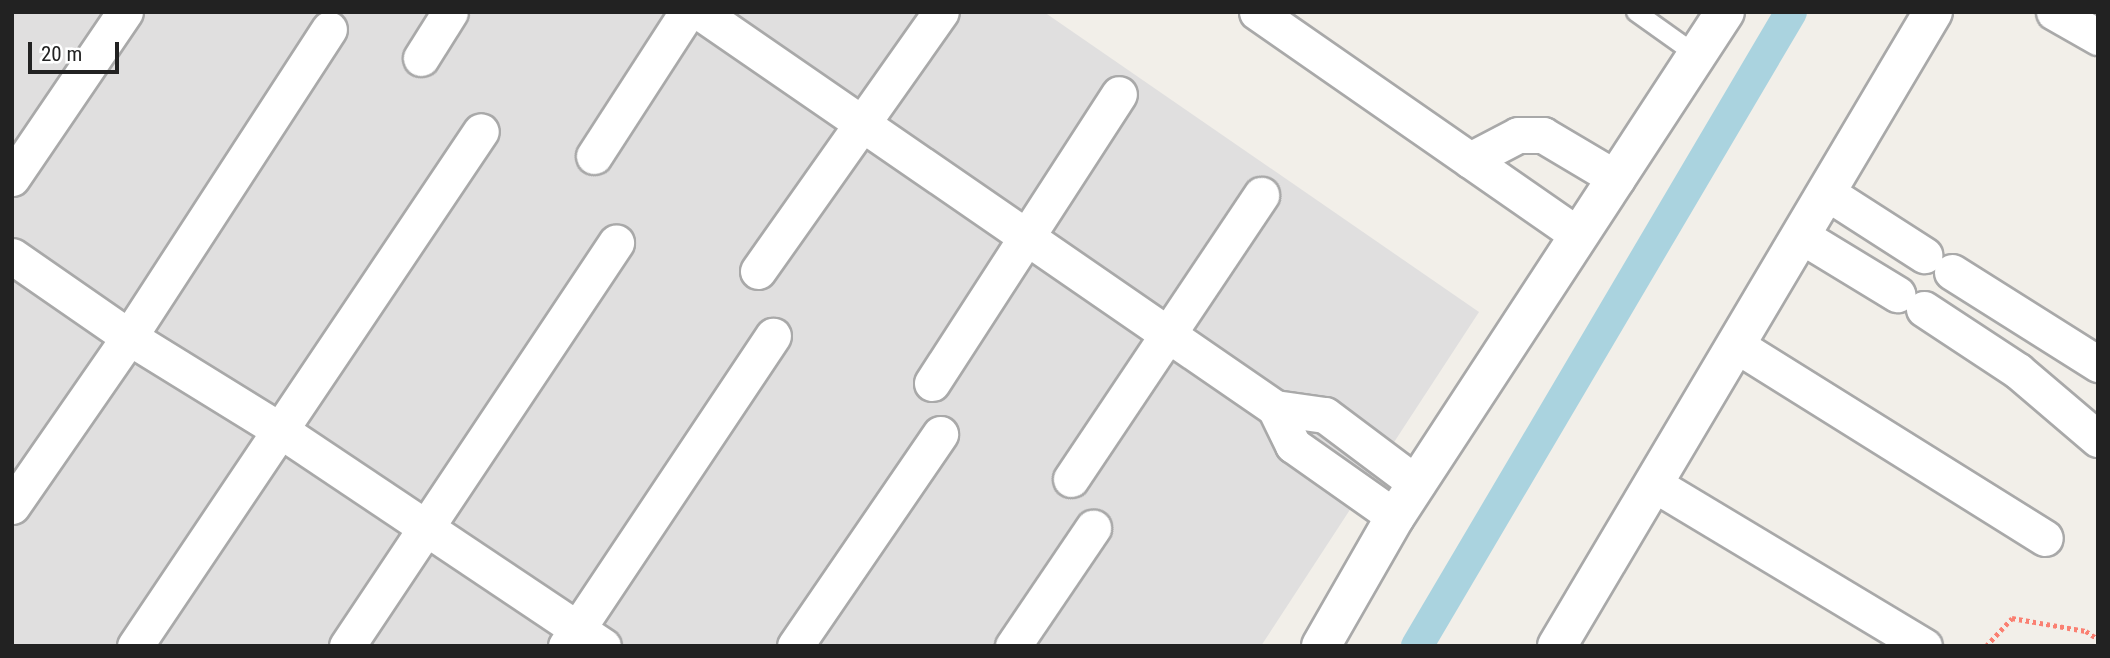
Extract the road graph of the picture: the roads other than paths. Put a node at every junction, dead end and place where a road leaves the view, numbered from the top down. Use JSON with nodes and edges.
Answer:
{"nodes":[{"id":1,"x":125,"y":12,"type":"edge"},
{"id":2,"x":450,"y":12,"type":"edge"},
{"id":3,"x":687,"y":12,"type":"edge"},
{"id":4,"x":700,"y":12,"type":"edge"},
{"id":5,"x":940,"y":12,"type":"edge"},
{"id":6,"x":1258,"y":12,"type":"edge"},
{"id":7,"x":1636,"y":12,"type":"edge"},
{"id":8,"x":1933,"y":12,"type":"edge"},
{"id":9,"x":2054,"y":12,"type":"edge"},
{"id":10,"x":1709,"y":27,"type":"edge"},
{"id":11,"x":329,"y":29,"type":"dead end"},
{"id":12,"x":2098,"y":37,"type":"edge"},
{"id":13,"x":421,"y":58,"type":"dead end"},
{"id":14,"x":1119,"y":94,"type":"dead end"},
{"id":15,"x":863,"y":123,"type":"junction"},
{"id":16,"x":481,"y":131,"type":"dead end"},
{"id":17,"x":594,"y":156,"type":"dead end"},
{"id":18,"x":1470,"y":160,"type":"junction"},
{"id":19,"x":12,"y":178,"type":"edge"},
{"id":20,"x":1617,"y":179,"type":"junction"},
{"id":21,"x":1826,"y":192,"type":"junction"},
{"id":22,"x":1261,"y":195,"type":"dead end"},
{"id":23,"x":1800,"y":235,"type":"junction"},
{"id":24,"x":1027,"y":236,"type":"junction"},
{"id":25,"x":1580,"y":236,"type":"junction"},
{"id":26,"x":615,"y":242,"type":"dead end"},
{"id":27,"x":12,"y":256,"type":"edge"},
{"id":28,"x":758,"y":271,"type":"dead end"},
{"id":29,"x":2043,"y":330,"type":"junction"},
{"id":30,"x":1167,"y":331,"type":"junction"},
{"id":31,"x":773,"y":336,"type":"dead end"},
{"id":32,"x":129,"y":337,"type":"junction"},
{"id":33,"x":1736,"y":345,"type":"junction"},
{"id":34,"x":2098,"y":364,"type":"edge"},
{"id":35,"x":2018,"y":371,"type":"junction"},
{"id":36,"x":932,"y":383,"type":"dead end"},
{"id":37,"x":1275,"y":408,"type":"junction"},
{"id":38,"x":283,"y":432,"type":"junction"},
{"id":39,"x":940,"y":434,"type":"dead end"},
{"id":40,"x":2098,"y":439,"type":"edge"},
{"id":41,"x":1071,"y":479,"type":"dead end"},
{"id":42,"x":1417,"y":484,"type":"junction"},
{"id":43,"x":1654,"y":484,"type":"junction"},
{"id":44,"x":12,"y":506,"type":"edge"},
{"id":45,"x":1395,"y":517,"type":"junction"},
{"id":46,"x":424,"y":527,"type":"junction"},
{"id":47,"x":1093,"y":528,"type":"dead end"},
{"id":48,"x":2045,"y":538,"type":"dead end"},
{"id":49,"x":582,"y":640,"type":"edge"},
{"id":50,"x":135,"y":646,"type":"edge"},
{"id":51,"x":348,"y":646,"type":"edge"},
{"id":52,"x":795,"y":646,"type":"edge"},
{"id":53,"x":1013,"y":646,"type":"edge"},
{"id":54,"x":1321,"y":646,"type":"edge"},
{"id":55,"x":1557,"y":646,"type":"edge"},
{"id":56,"x":1924,"y":646,"type":"edge"}],
"edges":[{"from":1,"to":19,"type":"street"},
{"from":2,"to":13,"type":"street"},
{"from":3,"to":17,"type":"street"},
{"from":4,"to":15,"type":"street"},
{"from":5,"to":15,"type":"street"},
{"from":6,"to":18,"type":"street"},
{"from":7,"to":10,"type":"lane"},
{"from":8,"to":21,"type":"street"},
{"from":9,"to":12,"type":"street"},
{"from":10,"to":20,"type":"street"},
{"from":11,"to":32,"type":"street"},
{"from":14,"to":24,"type":"street"},
{"from":15,"to":24,"type":"street"},
{"from":15,"to":28,"type":"street"},
{"from":16,"to":38,"type":"street"},
{"from":18,"to":20,"type":"street"},
{"from":18,"to":25,"type":"street"},
{"from":20,"to":25,"type":"street"},
{"from":21,"to":23,"type":"street"},
{"from":21,"to":29,"type":"street"},
{"from":22,"to":30,"type":"street"},
{"from":23,"to":33,"type":"street"},
{"from":23,"to":35,"type":"street"},
{"from":24,"to":30,"type":"street"},
{"from":24,"to":36,"type":"street"},
{"from":25,"to":42,"type":"street"},
{"from":26,"to":46,"type":"street"},
{"from":27,"to":32,"type":"street"},
{"from":29,"to":34,"type":"street"},
{"from":29,"to":35,"type":"street"},
{"from":30,"to":37,"type":"street"},
{"from":30,"to":41,"type":"street"},
{"from":31,"to":49,"type":"street"},
{"from":32,"to":38,"type":"street"},
{"from":32,"to":44,"type":"street"},
{"from":33,"to":43,"type":"street"},
{"from":33,"to":48,"type":"street"},
{"from":35,"to":40,"type":"street"},
{"from":37,"to":42,"type":"street"},
{"from":37,"to":45,"type":"street"},
{"from":38,"to":46,"type":"street"},
{"from":38,"to":50,"type":"street"},
{"from":39,"to":52,"type":"street"},
{"from":42,"to":45,"type":"street"},
{"from":43,"to":55,"type":"street"},
{"from":43,"to":56,"type":"street"},
{"from":45,"to":54,"type":"street"},
{"from":46,"to":49,"type":"street"},
{"from":46,"to":51,"type":"street"},
{"from":47,"to":53,"type":"street"}]}
